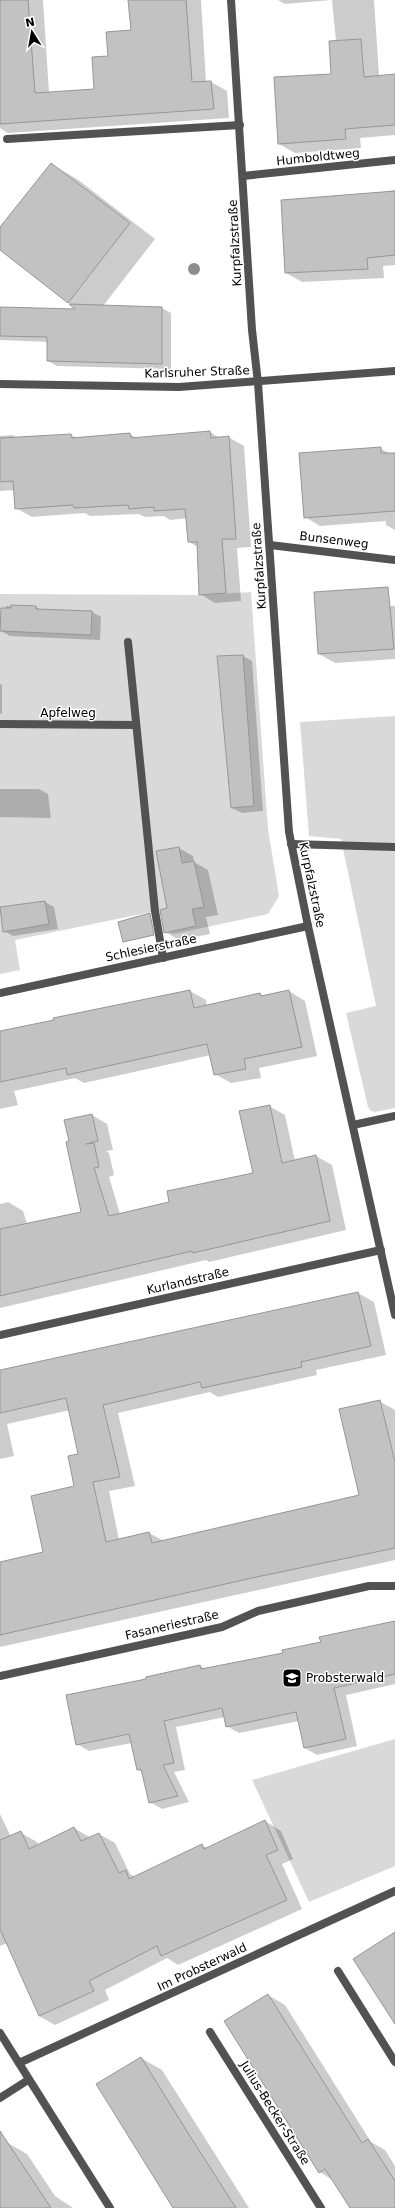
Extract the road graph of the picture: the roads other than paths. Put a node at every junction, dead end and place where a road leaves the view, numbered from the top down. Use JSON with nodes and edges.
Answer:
{"nodes":[{"id":1,"x":231,"y":0,"type":"edge"},
{"id":2,"x":240,"y":125,"type":"junction"},
{"id":3,"x":7,"y":139,"type":"dead end"},
{"id":4,"x":395,"y":160,"type":"edge"},
{"id":5,"x":243,"y":176,"type":"junction"},
{"id":6,"x":395,"y":371,"type":"edge"},
{"id":7,"x":258,"y":382,"type":"junction"},
{"id":8,"x":0,"y":384,"type":"edge"},
{"id":9,"x":270,"y":545,"type":"junction"},
{"id":10,"x":395,"y":560,"type":"edge"},
{"id":11,"x":128,"y":642,"type":"dead end"},
{"id":12,"x":0,"y":724,"type":"edge"},
{"id":13,"x":136,"y":725,"type":"junction"},
{"id":14,"x":291,"y":844,"type":"junction"},
{"id":15,"x":395,"y":847,"type":"edge"},
{"id":16,"x":308,"y":926,"type":"junction"},
{"id":17,"x":162,"y":958,"type":"junction"},
{"id":18,"x":0,"y":993,"type":"edge"},
{"id":19,"x":395,"y":1116,"type":"edge"},
{"id":20,"x":353,"y":1125,"type":"junction"},
{"id":21,"x":381,"y":1250,"type":"junction"},
{"id":22,"x":395,"y":1314,"type":"edge"},
{"id":23,"x":0,"y":1335,"type":"edge"},
{"id":24,"x":395,"y":1586,"type":"edge"},
{"id":25,"x":0,"y":1676,"type":"edge"},
{"id":26,"x":395,"y":1891,"type":"edge"},
{"id":27,"x":338,"y":1971,"type":"dead end"},
{"id":28,"x":210,"y":2032,"type":"dead end"},
{"id":29,"x":0,"y":2033,"type":"edge"},
{"id":30,"x":395,"y":2062,"type":"edge"},
{"id":31,"x":18,"y":2063,"type":"junction"},
{"id":32,"x":28,"y":2080,"type":"junction"},
{"id":33,"x":0,"y":2098,"type":"edge"},
{"id":34,"x":110,"y":2208,"type":"edge"},
{"id":35,"x":321,"y":2208,"type":"edge"}],
"edges":[{"from":1,"to":2,"type":"street","name":"Kurpfalzstraße"},
{"from":2,"to":3,"type":"street"},
{"from":2,"to":5,"type":"street","name":"Kurpfalzstraße"},
{"from":4,"to":5,"type":"street","name":"Humboldtweg"},
{"from":5,"to":7,"type":"street","name":"Kurpfalzstraße"},
{"from":6,"to":7,"type":"street","name":"Karlsruher Straße"},
{"from":7,"to":8,"type":"street","name":"Karlsruher Straße"},
{"from":7,"to":9,"type":"street","name":"Kurpfalzstraße"},
{"from":9,"to":10,"type":"street","name":"Bunsenweg"},
{"from":9,"to":14,"type":"street","name":"Kurpfalzstraße"},
{"from":11,"to":13,"type":"street"},
{"from":12,"to":13,"type":"street","name":"Apfelweg"},
{"from":13,"to":17,"type":"street"},
{"from":14,"to":15,"type":"street"},
{"from":14,"to":16,"type":"street","name":"Kurpfalzstraße"},
{"from":16,"to":17,"type":"street","name":"Schlesierstraße"},
{"from":16,"to":20,"type":"street","name":"Kurpfalzstraße"},
{"from":17,"to":18,"type":"street","name":"Schlesierstraße"},
{"from":19,"to":20,"type":"street"},
{"from":20,"to":21,"type":"street","name":"Kurpfalzstraße"},
{"from":21,"to":22,"type":"street","name":"Kurpfalzstraße"},
{"from":21,"to":23,"type":"street","name":"Kurlandstraße"},
{"from":24,"to":25,"type":"street","name":"Fasaneriestraße"},
{"from":26,"to":31,"type":"street","name":"Im Probsterwald"},
{"from":27,"to":30,"type":"street"},
{"from":28,"to":35,"type":"street","name":"Julius-Becker-Straße"},
{"from":29,"to":31,"type":"street"},
{"from":31,"to":32,"type":"street"},
{"from":32,"to":33,"type":"street"},
{"from":32,"to":34,"type":"street"}]}
